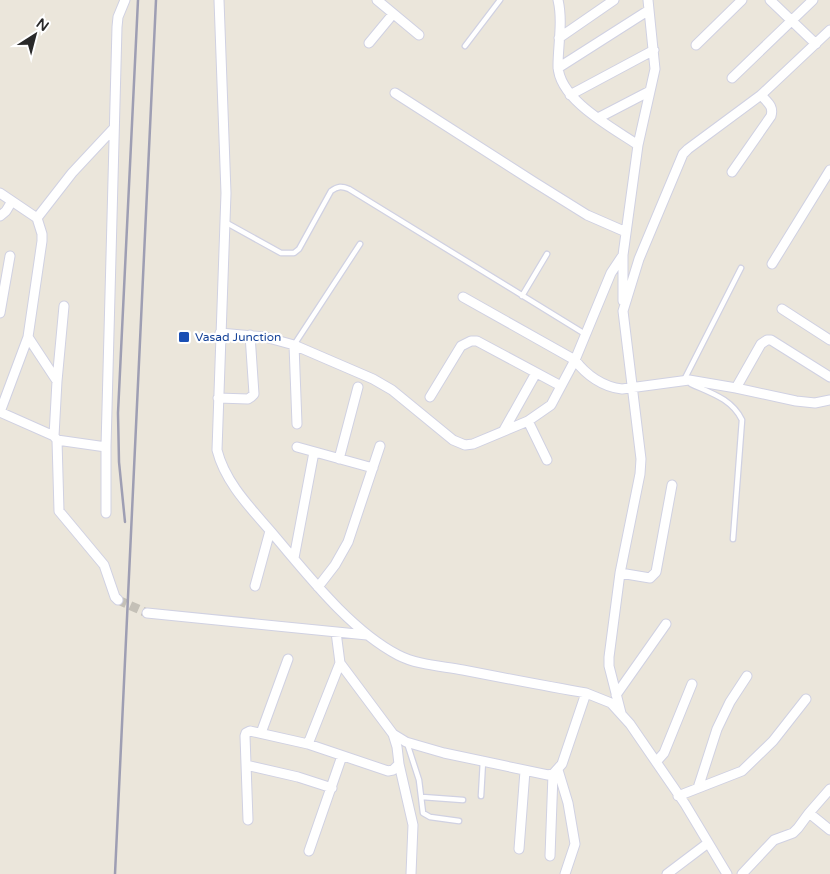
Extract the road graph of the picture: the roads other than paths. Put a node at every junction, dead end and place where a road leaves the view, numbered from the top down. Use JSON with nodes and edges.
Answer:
{"nodes":[{"id":1,"x":125,"y":0,"type":"edge"},
{"id":2,"x":219,"y":0,"type":"edge"},
{"id":3,"x":377,"y":0,"type":"edge"},
{"id":4,"x":500,"y":0,"type":"edge"},
{"id":5,"x":558,"y":0,"type":"edge"},
{"id":6,"x":614,"y":0,"type":"edge"},
{"id":7,"x":648,"y":0,"type":"edge"},
{"id":8,"x":742,"y":0,"type":"edge"},
{"id":9,"x":770,"y":0,"type":"edge"},
{"id":10,"x":812,"y":0,"type":"edge"},
{"id":11,"x":649,"y":10,"type":"junction"},
{"id":12,"x":393,"y":14,"type":"junction"},
{"id":13,"x":791,"y":20,"type":"junction"},
{"id":14,"x":830,"y":30,"type":"edge"},
{"id":15,"x":419,"y":35,"type":"dead end"},
{"id":16,"x":559,"y":38,"type":"junction"},
{"id":17,"x":369,"y":43,"type":"dead end"},
{"id":18,"x":816,"y":44,"type":"junction"},
{"id":19,"x":465,"y":46,"type":"dead end"},
{"id":20,"x":696,"y":46,"type":"dead end"},
{"id":21,"x":654,"y":50,"type":"junction"},
{"id":22,"x":558,"y":68,"type":"junction"},
{"id":23,"x":732,"y":78,"type":"dead end"},
{"id":24,"x":650,"y":91,"type":"junction"},
{"id":25,"x":395,"y":93,"type":"dead end"},
{"id":26,"x":570,"y":95,"type":"junction"},
{"id":27,"x":761,"y":96,"type":"junction"},
{"id":28,"x":598,"y":118,"type":"junction"},
{"id":29,"x":114,"y":128,"type":"junction"},
{"id":30,"x":638,"y":145,"type":"junction"},
{"id":31,"x":830,"y":170,"type":"edge"},
{"id":32,"x":732,"y":172,"type":"dead end"},
{"id":33,"x":0,"y":193,"type":"edge"},
{"id":34,"x":12,"y":201,"type":"junction"},
{"id":35,"x":0,"y":216,"type":"edge"},
{"id":36,"x":37,"y":218,"type":"junction"},
{"id":37,"x":225,"y":222,"type":"junction"},
{"id":38,"x":626,"y":232,"type":"junction"},
{"id":39,"x":360,"y":244,"type":"dead end"},
{"id":40,"x":547,"y":254,"type":"dead end"},
{"id":41,"x":623,"y":255,"type":"junction"},
{"id":42,"x":10,"y":256,"type":"dead end"},
{"id":43,"x":772,"y":264,"type":"dead end"},
{"id":44,"x":741,"y":268,"type":"dead end"},
{"id":45,"x":522,"y":296,"type":"junction"},
{"id":46,"x":463,"y":297,"type":"dead end"},
{"id":47,"x":64,"y":306,"type":"dead end"},
{"id":48,"x":782,"y":309,"type":"dead end"},
{"id":49,"x":623,"y":311,"type":"junction"},
{"id":50,"x":0,"y":313,"type":"edge"},
{"id":51,"x":220,"y":333,"type":"junction"},
{"id":52,"x":585,"y":334,"type":"junction"},
{"id":53,"x":250,"y":335,"type":"junction"},
{"id":54,"x":28,"y":337,"type":"junction"},
{"id":55,"x":830,"y":340,"type":"edge"},
{"id":56,"x":294,"y":345,"type":"junction"},
{"id":57,"x":575,"y":360,"type":"junction"},
{"id":58,"x":536,"y":373,"type":"junction"},
{"id":59,"x":830,"y":377,"type":"edge"},
{"id":60,"x":684,"y":380,"type":"junction"},
{"id":61,"x":57,"y":381,"type":"junction"},
{"id":62,"x":561,"y":386,"type":"junction"},
{"id":63,"x":358,"y":387,"type":"dead end"},
{"id":64,"x":632,"y":387,"type":"junction"},
{"id":65,"x":736,"y":388,"type":"junction"},
{"id":66,"x":218,"y":398,"type":"junction"},
{"id":67,"x":430,"y":398,"type":"dead end"},
{"id":68,"x":830,"y":400,"type":"edge"},
{"id":69,"x":0,"y":412,"type":"edge"},
{"id":70,"x":528,"y":421,"type":"junction"},
{"id":71,"x":297,"y":424,"type":"dead end"},
{"id":72,"x":504,"y":430,"type":"junction"},
{"id":73,"x":56,"y":438,"type":"junction"},
{"id":74,"x":380,"y":446,"type":"dead end"},
{"id":75,"x":106,"y":447,"type":"junction"},
{"id":76,"x":297,"y":447,"type":"dead end"},
{"id":77,"x":314,"y":452,"type":"junction"},
{"id":78,"x":339,"y":459,"type":"junction"},
{"id":79,"x":547,"y":460,"type":"dead end"},
{"id":80,"x":373,"y":468,"type":"junction"},
{"id":81,"x":672,"y":484,"type":"dead end"},
{"id":82,"x":106,"y":513,"type":"dead end"},
{"id":83,"x":270,"y":531,"type":"junction"},
{"id":84,"x":733,"y":539,"type":"dead end"},
{"id":85,"x":294,"y":558,"type":"junction"},
{"id":86,"x":620,"y":573,"type":"junction"},
{"id":87,"x":255,"y":586,"type":"dead end"},
{"id":88,"x":318,"y":587,"type":"junction"},
{"id":89,"x":118,"y":600,"type":"tunnel mouth"},
{"id":90,"x":146,"y":613,"type":"tunnel mouth"},
{"id":91,"x":666,"y":624,"type":"dead end"},
{"id":92,"x":336,"y":632,"type":"junction"},
{"id":93,"x":367,"y":635,"type":"junction"},
{"id":94,"x":288,"y":659,"type":"dead end"},
{"id":95,"x":340,"y":663,"type":"junction"},
{"id":96,"x":747,"y":676,"type":"dead end"},
{"id":97,"x":692,"y":684,"type":"dead end"},
{"id":98,"x":586,"y":693,"type":"junction"},
{"id":99,"x":616,"y":695,"type":"junction"},
{"id":100,"x":806,"y":699,"type":"dead end"},
{"id":101,"x":621,"y":713,"type":"junction"},
{"id":102,"x":261,"y":733,"type":"junction"},
{"id":103,"x":393,"y":734,"type":"junction"},
{"id":104,"x":406,"y":742,"type":"junction"},
{"id":105,"x":308,"y":744,"type":"junction"},
{"id":106,"x":342,"y":756,"type":"junction"},
{"id":107,"x":483,"y":761,"type":"junction"},
{"id":108,"x":656,"y":762,"type":"junction"},
{"id":109,"x":399,"y":764,"type":"junction"},
{"id":110,"x":246,"y":765,"type":"junction"},
{"id":111,"x":525,"y":771,"type":"junction"},
{"id":112,"x":556,"y":772,"type":"junction"},
{"id":113,"x":332,"y":788,"type":"junction"},
{"id":114,"x":698,"y":788,"type":"junction"},
{"id":115,"x":830,"y":790,"type":"edge"},
{"id":116,"x":481,"y":796,"type":"dead end"},
{"id":117,"x":678,"y":796,"type":"junction"},
{"id":118,"x":422,"y":797,"type":"junction"},
{"id":119,"x":462,"y":800,"type":"dead end"},
{"id":120,"x":809,"y":813,"type":"junction"},
{"id":121,"x":248,"y":820,"type":"dead end"},
{"id":122,"x":459,"y":821,"type":"dead end"},
{"id":123,"x":830,"y":830,"type":"edge"},
{"id":124,"x":708,"y":842,"type":"junction"},
{"id":125,"x":519,"y":849,"type":"dead end"},
{"id":126,"x":309,"y":851,"type":"dead end"},
{"id":127,"x":550,"y":856,"type":"dead end"},
{"id":128,"x":414,"y":873,"type":"edge"},
{"id":129,"x":566,"y":874,"type":"edge"},
{"id":130,"x":666,"y":874,"type":"edge"},
{"id":131,"x":727,"y":874,"type":"edge"},
{"id":132,"x":742,"y":874,"type":"edge"}],
"edges":[{"from":1,"to":29,"type":"street"},
{"from":2,"to":37,"type":"street"},
{"from":3,"to":12,"type":"street"},
{"from":4,"to":19,"type":"lane"},
{"from":5,"to":16,"type":"street"},
{"from":6,"to":16,"type":"street"},
{"from":7,"to":11,"type":"street"},
{"from":8,"to":20,"type":"street"},
{"from":9,"to":13,"type":"street"},
{"from":10,"to":13,"type":"street"},
{"from":11,"to":21,"type":"street"},
{"from":11,"to":22,"type":"street"},
{"from":12,"to":15,"type":"street"},
{"from":12,"to":17,"type":"street"},
{"from":13,"to":18,"type":"street"},
{"from":13,"to":23,"type":"street"},
{"from":14,"to":18,"type":"street"},
{"from":16,"to":22,"type":"street"},
{"from":18,"to":27,"type":"street"},
{"from":21,"to":24,"type":"street"},
{"from":21,"to":26,"type":"street"},
{"from":22,"to":26,"type":"street"},
{"from":24,"to":28,"type":"street"},
{"from":24,"to":30,"type":"street"},
{"from":25,"to":38,"type":"street"},
{"from":26,"to":28,"type":"street"},
{"from":27,"to":32,"type":"street"},
{"from":27,"to":49,"type":"street"},
{"from":28,"to":30,"type":"street"},
{"from":29,"to":36,"type":"street"},
{"from":29,"to":75,"type":"street"},
{"from":30,"to":38,"type":"street"},
{"from":31,"to":43,"type":"street"},
{"from":33,"to":34,"type":"street"},
{"from":34,"to":35,"type":"street"},
{"from":34,"to":36,"type":"street"},
{"from":36,"to":54,"type":"street"},
{"from":37,"to":45,"type":"lane"},
{"from":37,"to":51,"type":"street"},
{"from":38,"to":41,"type":"street"},
{"from":39,"to":56,"type":"lane"},
{"from":40,"to":45,"type":"lane"},
{"from":41,"to":49,"type":"street"},
{"from":41,"to":52,"type":"street"},
{"from":42,"to":50,"type":"street"},
{"from":44,"to":60,"type":"lane"},
{"from":45,"to":52,"type":"lane"},
{"from":46,"to":57,"type":"street"},
{"from":47,"to":61,"type":"street"},
{"from":48,"to":55,"type":"street"},
{"from":49,"to":64,"type":"street"},
{"from":51,"to":53,"type":"street"},
{"from":51,"to":66,"type":"street"},
{"from":52,"to":57,"type":"street"},
{"from":53,"to":56,"type":"street"},
{"from":53,"to":66,"type":"street"},
{"from":54,"to":61,"type":"street"},
{"from":54,"to":69,"type":"street"},
{"from":56,"to":71,"type":"street"},
{"from":56,"to":72,"type":"street"},
{"from":57,"to":62,"type":"street"},
{"from":57,"to":64,"type":"street"},
{"from":58,"to":62,"type":"street"},
{"from":58,"to":67,"type":"street"},
{"from":58,"to":72,"type":"street"},
{"from":59,"to":65,"type":"street"},
{"from":60,"to":64,"type":"street"},
{"from":60,"to":65,"type":"street"},
{"from":60,"to":84,"type":"lane"},
{"from":61,"to":73,"type":"street"},
{"from":62,"to":70,"type":"street"},
{"from":63,"to":78,"type":"street"},
{"from":64,"to":86,"type":"street"},
{"from":65,"to":68,"type":"street"},
{"from":66,"to":83,"type":"street"},
{"from":69,"to":73,"type":"street"},
{"from":70,"to":72,"type":"street"},
{"from":70,"to":79,"type":"street"},
{"from":73,"to":75,"type":"street"},
{"from":73,"to":89,"type":"street"},
{"from":74,"to":80,"type":"street"},
{"from":75,"to":82,"type":"street"},
{"from":76,"to":77,"type":"street"},
{"from":77,"to":78,"type":"street"},
{"from":77,"to":85,"type":"street"},
{"from":78,"to":80,"type":"street"},
{"from":80,"to":88,"type":"street"},
{"from":81,"to":86,"type":"street"},
{"from":83,"to":85,"type":"street"},
{"from":83,"to":87,"type":"street"},
{"from":85,"to":88,"type":"street"},
{"from":86,"to":99,"type":"street"},
{"from":88,"to":93,"type":"street"},
{"from":90,"to":92,"type":"street"},
{"from":91,"to":99,"type":"street"},
{"from":92,"to":93,"type":"street"},
{"from":92,"to":95,"type":"street"},
{"from":93,"to":98,"type":"street"},
{"from":94,"to":102,"type":"street"},
{"from":95,"to":103,"type":"street"},
{"from":95,"to":105,"type":"street"},
{"from":96,"to":114,"type":"street"},
{"from":97,"to":108,"type":"street"},
{"from":98,"to":101,"type":"street"},
{"from":98,"to":112,"type":"street"},
{"from":99,"to":101,"type":"street"},
{"from":100,"to":114,"type":"street"},
{"from":101,"to":108,"type":"street"},
{"from":102,"to":105,"type":"street"},
{"from":102,"to":110,"type":"street"},
{"from":103,"to":104,"type":"street"},
{"from":103,"to":109,"type":"street"},
{"from":104,"to":107,"type":"street"},
{"from":104,"to":118,"type":"lane"},
{"from":105,"to":106,"type":"street"},
{"from":106,"to":109,"type":"street"},
{"from":106,"to":113,"type":"street"},
{"from":107,"to":111,"type":"street"},
{"from":107,"to":116,"type":"lane"},
{"from":108,"to":117,"type":"street"},
{"from":109,"to":128,"type":"street"},
{"from":110,"to":113,"type":"street"},
{"from":110,"to":121,"type":"street"},
{"from":111,"to":112,"type":"street"},
{"from":111,"to":125,"type":"street"},
{"from":112,"to":127,"type":"street"},
{"from":112,"to":129,"type":"street"},
{"from":113,"to":126,"type":"street"},
{"from":114,"to":117,"type":"street"},
{"from":115,"to":120,"type":"street"},
{"from":117,"to":124,"type":"street"},
{"from":118,"to":119,"type":"lane"},
{"from":118,"to":122,"type":"lane"},
{"from":120,"to":123,"type":"street"},
{"from":120,"to":132,"type":"street"},
{"from":124,"to":130,"type":"street"},
{"from":124,"to":131,"type":"street"}]}
